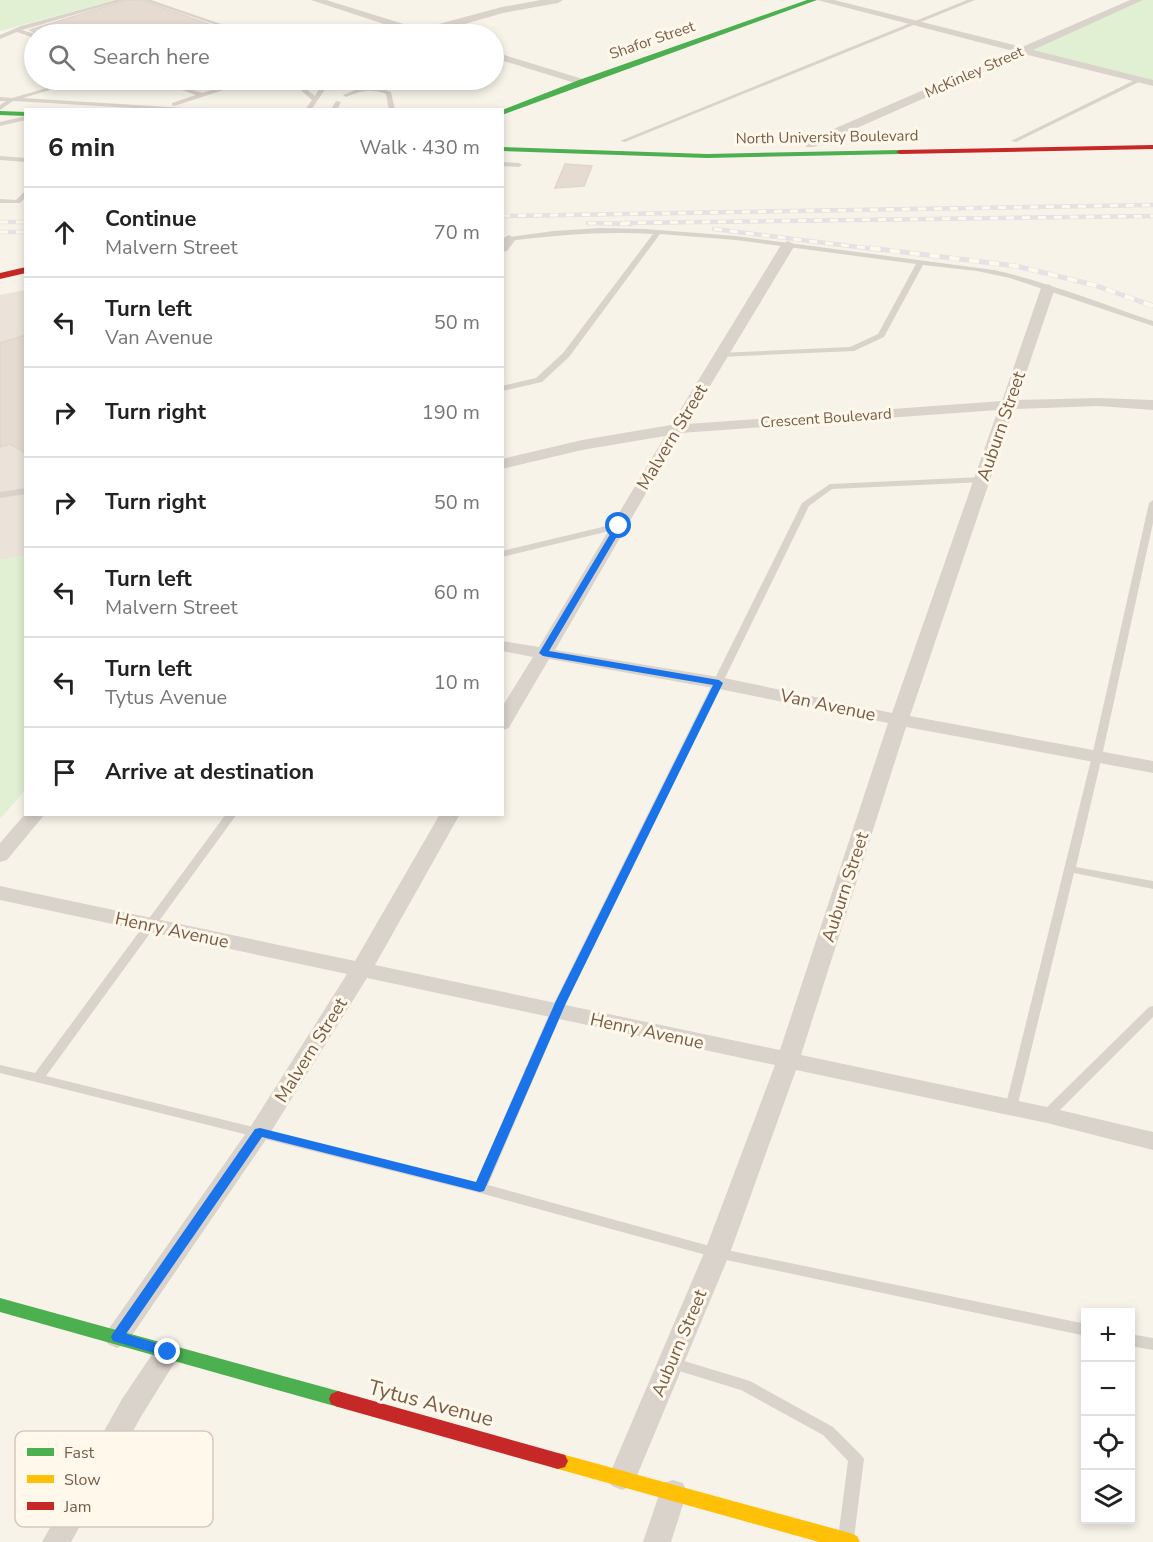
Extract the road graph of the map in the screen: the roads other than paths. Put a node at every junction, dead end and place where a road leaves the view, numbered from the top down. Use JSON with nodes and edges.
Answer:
{"nodes":[{"id":1,"x":122,"y":0,"type":"edge"},
{"id":2,"x":146,"y":0,"type":"edge"},
{"id":3,"x":316,"y":0,"type":"edge"},
{"id":4,"x":558,"y":0,"type":"edge"},
{"id":5,"x":814,"y":0,"type":"edge"},
{"id":6,"x":822,"y":0,"type":"edge"},
{"id":7,"x":972,"y":0,"type":"edge"},
{"id":8,"x":1138,"y":0,"type":"edge"},
{"id":9,"x":916,"y":23,"type":"junction"},
{"id":10,"x":38,"y":24,"type":"edge"},
{"id":11,"x":217,"y":24,"type":"edge"},
{"id":12,"x":391,"y":24,"type":"edge"},
{"id":13,"x":455,"y":24,"type":"edge"},
{"id":14,"x":24,"y":28,"type":"edge"},
{"id":15,"x":17,"y":30,"type":"junction"},
{"id":16,"x":24,"y":32,"type":"edge"},
{"id":17,"x":0,"y":37,"type":"edge"},
{"id":18,"x":1024,"y":51,"type":"junction"},
{"id":19,"x":504,"y":58,"type":"edge"},
{"id":20,"x":1139,"y":80,"type":"junction"},
{"id":21,"x":582,"y":82,"type":"junction"},
{"id":22,"x":1153,"y":83,"type":"edge"},
{"id":23,"x":46,"y":90,"type":"edge"},
{"id":24,"x":185,"y":90,"type":"edge"},
{"id":25,"x":221,"y":90,"type":"edge"},
{"id":26,"x":304,"y":90,"type":"edge"},
{"id":27,"x":321,"y":90,"type":"edge"},
{"id":28,"x":357,"y":90,"type":"edge"},
{"id":29,"x":382,"y":90,"type":"edge"},
{"id":30,"x":346,"y":95,"type":"dead end"},
{"id":31,"x":202,"y":96,"type":"junction"},
{"id":32,"x":0,"y":99,"type":"edge"},
{"id":33,"x":315,"y":99,"type":"junction"},
{"id":34,"x":11,"y":100,"type":"junction"},
{"id":35,"x":338,"y":102,"type":"dead end"},
{"id":36,"x":165,"y":107,"type":"junction"},
{"id":37,"x":0,"y":108,"type":"edge"},
{"id":38,"x":181,"y":108,"type":"edge"},
{"id":39,"x":309,"y":108,"type":"edge"},
{"id":40,"x":335,"y":108,"type":"edge"},
{"id":41,"x":392,"y":108,"type":"edge"},
{"id":42,"x":504,"y":112,"type":"edge"},
{"id":43,"x":0,"y":113,"type":"edge"},
{"id":44,"x":24,"y":116,"type":"edge"},
{"id":45,"x":24,"y":117,"type":"edge"},
{"id":46,"x":0,"y":124,"type":"edge"},
{"id":47,"x":24,"y":126,"type":"edge"},
{"id":48,"x":504,"y":136,"type":"edge"},
{"id":49,"x":1153,"y":139,"type":"edge"},
{"id":50,"x":623,"y":141,"type":"junction"},
{"id":51,"x":1014,"y":141,"type":"junction"},
{"id":52,"x":810,"y":144,"type":"junction"},
{"id":53,"x":1153,"y":147,"type":"edge"},
{"id":54,"x":504,"y":149,"type":"edge"},
{"id":55,"x":0,"y":158,"type":"edge"},
{"id":56,"x":24,"y":160,"type":"edge"},
{"id":57,"x":504,"y":164,"type":"edge"},
{"id":58,"x":519,"y":165,"type":"dead end"},
{"id":59,"x":24,"y":194,"type":"edge"},
{"id":60,"x":0,"y":201,"type":"edge"},
{"id":61,"x":658,"y":231,"type":"junction"},
{"id":62,"x":506,"y":243,"type":"edge"},
{"id":63,"x":788,"y":245,"type":"junction"},
{"id":64,"x":920,"y":264,"type":"junction"},
{"id":65,"x":24,"y":270,"type":"edge"},
{"id":66,"x":0,"y":276,"type":"edge"},
{"id":67,"x":24,"y":281,"type":"edge"},
{"id":68,"x":0,"y":286,"type":"edge"},
{"id":69,"x":1048,"y":288,"type":"junction"},
{"id":70,"x":1153,"y":324,"type":"edge"},
{"id":71,"x":720,"y":355,"type":"junction"},
{"id":72,"x":504,"y":389,"type":"edge"},
{"id":73,"x":1008,"y":405,"type":"junction"},
{"id":74,"x":1153,"y":405,"type":"edge"},
{"id":75,"x":677,"y":429,"type":"junction"},
{"id":76,"x":504,"y":464,"type":"edge"},
{"id":77,"x":982,"y":480,"type":"junction"},
{"id":78,"x":24,"y":491,"type":"edge"},
{"id":79,"x":0,"y":495,"type":"edge"},
{"id":80,"x":1153,"y":503,"type":"edge"},
{"id":81,"x":619,"y":526,"type":"junction"},
{"id":82,"x":504,"y":554,"type":"edge"},
{"id":83,"x":504,"y":646,"type":"edge"},
{"id":84,"x":543,"y":653,"type":"junction"},
{"id":85,"x":719,"y":683,"type":"junction"},
{"id":86,"x":900,"y":720,"type":"junction"},
{"id":87,"x":504,"y":721,"type":"edge"},
{"id":88,"x":1097,"y":756,"type":"junction"},
{"id":89,"x":1153,"y":767,"type":"edge"},
{"id":90,"x":33,"y":816,"type":"edge"},
{"id":91,"x":231,"y":816,"type":"edge"},
{"id":92,"x":449,"y":816,"type":"edge"},
{"id":93,"x":0,"y":856,"type":"edge"},
{"id":94,"x":1070,"y":869,"type":"junction"},
{"id":95,"x":1153,"y":885,"type":"edge"},
{"id":96,"x":0,"y":893,"type":"edge"},
{"id":97,"x":150,"y":925,"type":"junction"},
{"id":98,"x":361,"y":970,"type":"junction"},
{"id":99,"x":1153,"y":1010,"type":"edge"},
{"id":100,"x":788,"y":1061,"type":"junction"},
{"id":101,"x":0,"y":1069,"type":"edge"},
{"id":102,"x":38,"y":1078,"type":"junction"},
{"id":103,"x":1011,"y":1108,"type":"junction"},
{"id":104,"x":1047,"y":1115,"type":"junction"},
{"id":105,"x":260,"y":1132,"type":"junction"},
{"id":106,"x":1153,"y":1141,"type":"edge"},
{"id":107,"x":480,"y":1188,"type":"junction"},
{"id":108,"x":717,"y":1253,"type":"junction"},
{"id":109,"x":0,"y":1305,"type":"edge"},
{"id":110,"x":1081,"y":1329,"type":"edge"},
{"id":111,"x":117,"y":1337,"type":"junction"},
{"id":112,"x":1135,"y":1341,"type":"edge"},
{"id":113,"x":1153,"y":1344,"type":"edge"},
{"id":114,"x":168,"y":1352,"type":"junction"},
{"id":115,"x":671,"y":1363,"type":"junction"},
{"id":116,"x":118,"y":1431,"type":"edge"},
{"id":117,"x":622,"y":1478,"type":"junction"},
{"id":118,"x":673,"y":1492,"type":"junction"},
{"id":119,"x":64,"y":1527,"type":"edge"},
{"id":120,"x":848,"y":1541,"type":"edge"},
{"id":121,"x":56,"y":1542,"type":"edge"},
{"id":122,"x":657,"y":1542,"type":"edge"}],
"edges":[{"from":1,"to":10,"type":"lane"},
{"from":2,"to":11,"type":"lane"},
{"from":3,"to":12,"type":"street"},
{"from":4,"to":13,"type":"street"},
{"from":5,"to":21,"type":"main road","name":"Shafor Street"},
{"from":6,"to":9,"type":"street"},
{"from":7,"to":9,"type":"lane"},
{"from":8,"to":18,"type":"street","name":"McKinley Street"},
{"from":9,"to":18,"type":"street"},
{"from":9,"to":50,"type":"lane"},
{"from":14,"to":15,"type":"lane"},
{"from":15,"to":16,"type":"lane"},
{"from":15,"to":17,"type":"lane"},
{"from":18,"to":20,"type":"street"},
{"from":18,"to":52,"type":"street","name":"McKinley Street"},
{"from":19,"to":21,"type":"street"},
{"from":20,"to":22,"type":"street"},
{"from":20,"to":51,"type":"lane"},
{"from":21,"to":42,"type":"main road","name":"Shafor Street"},
{"from":23,"to":34,"type":"lane"},
{"from":24,"to":31,"type":"lane"},
{"from":25,"to":31,"type":"lane"},
{"from":26,"to":33,"type":"lane"},
{"from":27,"to":33,"type":"lane"},
{"from":28,"to":30,"type":"lane"},
{"from":29,"to":41,"type":"lane"},
{"from":31,"to":36,"type":"lane"},
{"from":32,"to":34,"type":"lane"},
{"from":33,"to":39,"type":"lane"},
{"from":34,"to":36,"type":"lane"},
{"from":34,"to":37,"type":"lane"},
{"from":35,"to":40,"type":"lane"},
{"from":36,"to":38,"type":"lane"},
{"from":43,"to":44,"type":"main road"},
{"from":45,"to":46,"type":"lane"},
{"from":46,"to":47,"type":"main road"},
{"from":48,"to":50,"type":"main road","name":"North University Boulevard"},
{"from":49,"to":51,"type":"main road","name":"North University Boulevard"},
{"from":50,"to":52,"type":"main road","name":"North University Boulevard"},
{"from":51,"to":52,"type":"main road","name":"North University Boulevard"},
{"from":53,"to":54,"type":"main road","name":"North University Boulevard"},
{"from":55,"to":56,"type":"lane"},
{"from":57,"to":58,"type":"lane"},
{"from":59,"to":60,"type":"lane"},
{"from":61,"to":62,"type":"lane"},
{"from":61,"to":63,"type":"lane"},
{"from":61,"to":72,"type":"lane"},
{"from":63,"to":64,"type":"lane"},
{"from":63,"to":71,"type":"street","name":"Malvern Street"},
{"from":64,"to":69,"type":"lane"},
{"from":64,"to":71,"type":"lane"},
{"from":65,"to":66,"type":"main road"},
{"from":67,"to":68,"type":"main road"},
{"from":69,"to":70,"type":"lane"},
{"from":69,"to":73,"type":"street","name":"Auburn Street"},
{"from":71,"to":75,"type":"street","name":"Malvern Street"},
{"from":73,"to":74,"type":"street","name":"Crescent Boulevard"},
{"from":73,"to":75,"type":"street","name":"Crescent Boulevard"},
{"from":73,"to":77,"type":"street","name":"Auburn Street"},
{"from":75,"to":76,"type":"street","name":"Crescent Boulevard"},
{"from":75,"to":81,"type":"street","name":"Malvern Street"},
{"from":77,"to":85,"type":"lane"},
{"from":77,"to":86,"type":"street","name":"Auburn Street"},
{"from":78,"to":79,"type":"lane"},
{"from":80,"to":88,"type":"lane"},
{"from":81,"to":82,"type":"lane"},
{"from":81,"to":84,"type":"street","name":"Malvern Street"},
{"from":83,"to":84,"type":"street","name":"Van Avenue"},
{"from":84,"to":85,"type":"street","name":"Van Avenue"},
{"from":84,"to":87,"type":"street","name":"Malvern Street"},
{"from":85,"to":86,"type":"street","name":"Van Avenue"},
{"from":85,"to":107,"type":"lane"},
{"from":86,"to":88,"type":"street","name":"Van Avenue"},
{"from":86,"to":100,"type":"street","name":"Auburn Street"},
{"from":88,"to":89,"type":"street","name":"Van Avenue"},
{"from":88,"to":94,"type":"lane"},
{"from":90,"to":93,"type":"street"},
{"from":91,"to":97,"type":"lane"},
{"from":92,"to":98,"type":"street","name":"Malvern Street"},
{"from":94,"to":95,"type":"lane"},
{"from":94,"to":103,"type":"lane"},
{"from":96,"to":97,"type":"street","name":"Henry Avenue"},
{"from":97,"to":98,"type":"street","name":"Henry Avenue"},
{"from":97,"to":102,"type":"lane"},
{"from":98,"to":100,"type":"street","name":"Henry Avenue"},
{"from":98,"to":105,"type":"street","name":"Malvern Street"},
{"from":99,"to":104,"type":"lane"},
{"from":100,"to":103,"type":"street","name":"Henry Avenue"},
{"from":100,"to":108,"type":"street","name":"Auburn Street"},
{"from":101,"to":102,"type":"lane"},
{"from":102,"to":105,"type":"lane"},
{"from":103,"to":104,"type":"street","name":"Henry Avenue"},
{"from":104,"to":106,"type":"street","name":"Henry Avenue"},
{"from":105,"to":107,"type":"lane"},
{"from":105,"to":111,"type":"street","name":"Malvern Street"},
{"from":107,"to":108,"type":"lane"},
{"from":108,"to":110,"type":"lane"},
{"from":108,"to":115,"type":"street","name":"Auburn Street"},
{"from":109,"to":111,"type":"main road","name":"Tytus Avenue"},
{"from":111,"to":114,"type":"main road","name":"Tytus Avenue"},
{"from":112,"to":113,"type":"lane"},
{"from":114,"to":116,"type":"street"},
{"from":114,"to":117,"type":"main road","name":"Tytus Avenue"},
{"from":115,"to":117,"type":"street","name":"Auburn Street"},
{"from":115,"to":120,"type":"lane"},
{"from":117,"to":118,"type":"main road","name":"Tytus Avenue"},
{"from":118,"to":120,"type":"main road","name":"Tytus Avenue"},
{"from":118,"to":122,"type":"street"},
{"from":119,"to":121,"type":"street"}]}
